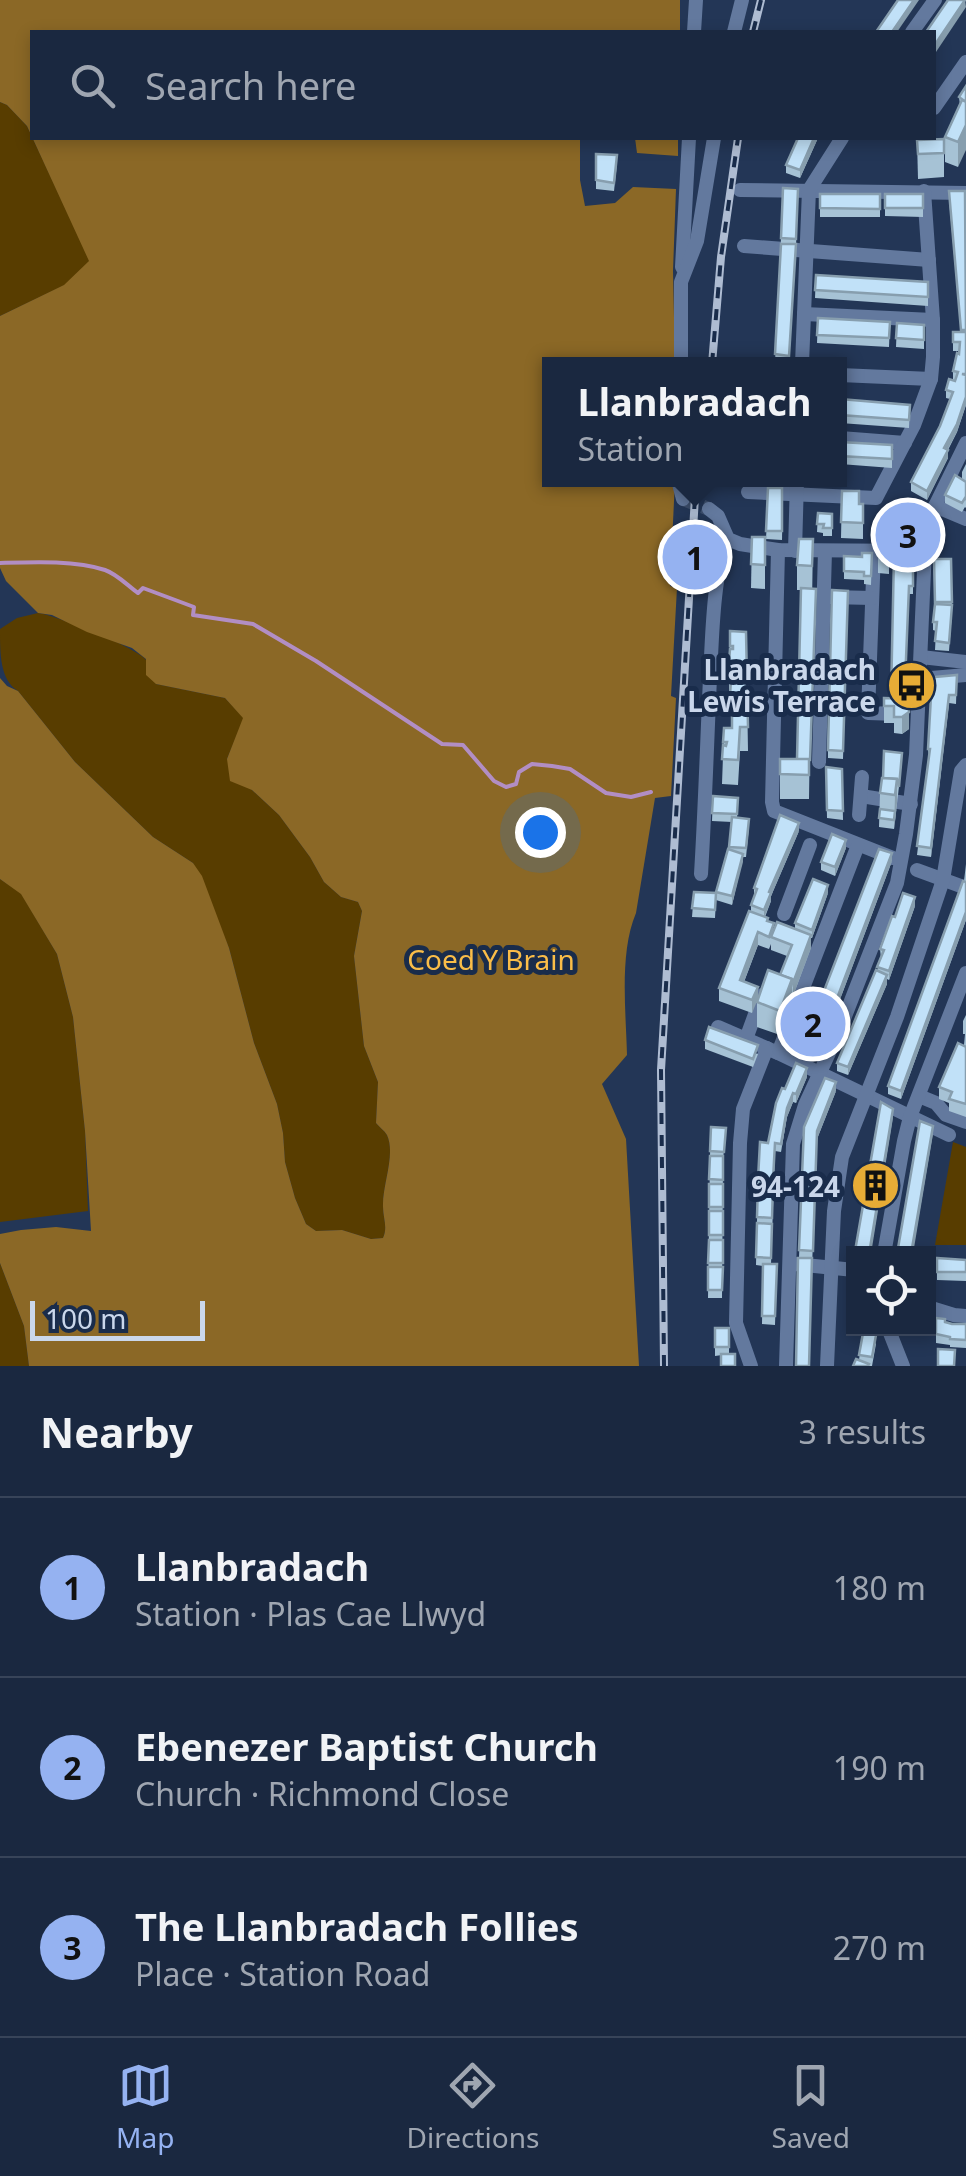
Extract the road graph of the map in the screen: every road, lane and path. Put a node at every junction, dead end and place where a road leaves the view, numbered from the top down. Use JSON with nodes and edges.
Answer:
{"nodes":[{"id":1,"x":696,"y":0,"type":"edge"},
{"id":2,"x":742,"y":0,"type":"edge"},
{"id":3,"x":934,"y":0,"type":"edge"},
{"id":4,"x":694,"y":30,"type":"edge"},
{"id":5,"x":734,"y":30,"type":"edge"},
{"id":6,"x":913,"y":30,"type":"edge"},
{"id":7,"x":966,"y":62,"type":"edge"},
{"id":8,"x":936,"y":105,"type":"edge"},
{"id":9,"x":688,"y":140,"type":"edge"},
{"id":10,"x":714,"y":140,"type":"edge"},
{"id":11,"x":841,"y":140,"type":"edge"},
{"id":12,"x":740,"y":190,"type":"dead end"},
{"id":13,"x":810,"y":190,"type":"junction"},
{"id":14,"x":924,"y":192,"type":"junction"},
{"id":15,"x":966,"y":193,"type":"edge"},
{"id":16,"x":744,"y":246,"type":"dead end"},
{"id":17,"x":807,"y":252,"type":"junction"},
{"id":18,"x":928,"y":260,"type":"junction"},
{"id":19,"x":681,"y":282,"type":"junction"},
{"id":20,"x":804,"y":314,"type":"junction"},
{"id":21,"x":933,"y":320,"type":"junction"},
{"id":22,"x":681,"y":357,"type":"edge"},
{"id":23,"x":802,"y":357,"type":"edge"},
{"id":24,"x":847,"y":375,"type":"edge"},
{"id":25,"x":931,"y":378,"type":"junction"},
{"id":26,"x":847,"y":439,"type":"edge"},
{"id":27,"x":905,"y":443,"type":"junction"},
{"id":28,"x":966,"y":443,"type":"edge"},
{"id":29,"x":680,"y":487,"type":"edge"},
{"id":30,"x":797,"y":487,"type":"edge"},
{"id":31,"x":748,"y":492,"type":"dead end"},
{"id":32,"x":683,"y":499,"type":"dead end"},
{"id":33,"x":935,"y":506,"type":"junction"},
{"id":34,"x":709,"y":509,"type":"tunnel mouth"},
{"id":35,"x":966,"y":520,"type":"edge"},
{"id":36,"x":728,"y":539,"type":"junction"},
{"id":37,"x":786,"y":550,"type":"junction"},
{"id":38,"x":825,"y":551,"type":"junction"},
{"id":39,"x":874,"y":551,"type":"junction"},
{"id":40,"x":925,"y":551,"type":"junction"},
{"id":41,"x":824,"y":596,"type":"junction"},
{"id":42,"x":872,"y":598,"type":"junction"},
{"id":43,"x":921,"y":657,"type":"junction"},
{"id":44,"x":966,"y":662,"type":"edge"},
{"id":45,"x":966,"y":675,"type":"edge"},
{"id":46,"x":920,"y":679,"type":"junction"},
{"id":47,"x":919,"y":714,"type":"junction"},
{"id":48,"x":819,"y":762,"type":"dead end"},
{"id":49,"x":966,"y":765,"type":"edge"},
{"id":50,"x":862,"y":778,"type":"dead end"},
{"id":51,"x":861,"y":796,"type":"junction"},
{"id":52,"x":911,"y":804,"type":"junction"},
{"id":53,"x":858,"y":815,"type":"dead end"},
{"id":54,"x":810,"y":846,"type":"dead end"},
{"id":55,"x":858,"y":846,"type":"junction"},
{"id":56,"x":902,"y":861,"type":"junction"},
{"id":57,"x":917,"y":870,"type":"dead end"},
{"id":58,"x":700,"y":874,"type":"dead end"},
{"id":59,"x":943,"y":880,"type":"junction"},
{"id":60,"x":819,"y":884,"type":"junction"},
{"id":61,"x":966,"y":888,"type":"edge"},
{"id":62,"x":784,"y":914,"type":"dead end"},
{"id":63,"x":966,"y":973,"type":"edge"},
{"id":64,"x":762,"y":996,"type":"edge"},
{"id":65,"x":718,"y":1028,"type":"edge"},
{"id":66,"x":746,"y":1039,"type":"junction"},
{"id":67,"x":772,"y":1051,"type":"junction"},
{"id":68,"x":820,"y":1073,"type":"junction"},
{"id":69,"x":865,"y":1096,"type":"junction"},
{"id":70,"x":919,"y":1096,"type":"junction"},
{"id":71,"x":910,"y":1117,"type":"junction"},
{"id":72,"x":966,"y":1122,"type":"edge"},
{"id":73,"x":949,"y":1136,"type":"dead end"},
{"id":74,"x":885,"y":1246,"type":"edge"},
{"id":75,"x":789,"y":1264,"type":"junction"},
{"id":76,"x":832,"y":1266,"type":"junction"},
{"id":77,"x":846,"y":1269,"type":"edge"},
{"id":78,"x":936,"y":1308,"type":"edge"},
{"id":79,"x":966,"y":1316,"type":"edge"},
{"id":80,"x":891,"y":1336,"type":"edge"},
{"id":81,"x":751,"y":1366,"type":"edge"},
{"id":82,"x":786,"y":1366,"type":"edge"},
{"id":83,"x":826,"y":1366,"type":"edge"},
{"id":84,"x":903,"y":1366,"type":"edge"}],
"edges":[{"from":1,"to":4,"type":"street"},
{"from":2,"to":5,"type":"street"},
{"from":3,"to":6,"type":"street"},
{"from":7,"to":8,"type":"street"},
{"from":9,"to":19,"type":"street"},
{"from":10,"to":19,"type":"street"},
{"from":11,"to":13,"type":"street"},
{"from":12,"to":13,"type":"street"},
{"from":13,"to":14,"type":"street"},
{"from":13,"to":17,"type":"street"},
{"from":14,"to":15,"type":"street"},
{"from":14,"to":18,"type":"street"},
{"from":16,"to":17,"type":"street"},
{"from":17,"to":18,"type":"street"},
{"from":17,"to":20,"type":"street"},
{"from":18,"to":21,"type":"street"},
{"from":19,"to":22,"type":"street"},
{"from":20,"to":21,"type":"street"},
{"from":20,"to":23,"type":"street"},
{"from":21,"to":25,"type":"street"},
{"from":24,"to":25,"type":"street"},
{"from":25,"to":27,"type":"street"},
{"from":26,"to":27,"type":"street"},
{"from":27,"to":30,"type":"street"},
{"from":28,"to":33,"type":"street"},
{"from":29,"to":32,"type":"street"},
{"from":30,"to":31,"type":"street"},
{"from":30,"to":37,"type":"street"},
{"from":33,"to":35,"type":"street"},
{"from":33,"to":40,"type":"street"},
{"from":34,"to":36,"type":"street"},
{"from":36,"to":37,"type":"street"},
{"from":36,"to":58,"type":"street"},
{"from":37,"to":38,"type":"street"},
{"from":37,"to":55,"type":"street"},
{"from":38,"to":39,"type":"street"},
{"from":38,"to":41,"type":"street"},
{"from":39,"to":40,"type":"street"},
{"from":39,"to":42,"type":"street"},
{"from":40,"to":43,"type":"street"},
{"from":41,"to":42,"type":"street"},
{"from":41,"to":48,"type":"street"},
{"from":42,"to":47,"type":"street"},
{"from":43,"to":44,"type":"street"},
{"from":43,"to":46,"type":"street"},
{"from":45,"to":46,"type":"street"},
{"from":46,"to":47,"type":"street"},
{"from":47,"to":52,"type":"street"},
{"from":49,"to":59,"type":"street"},
{"from":50,"to":51,"type":"street"},
{"from":51,"to":52,"type":"street"},
{"from":51,"to":53,"type":"street"},
{"from":52,"to":56,"type":"street"},
{"from":54,"to":60,"type":"street"},
{"from":55,"to":56,"type":"street"},
{"from":55,"to":60,"type":"street"},
{"from":56,"to":68,"type":"street"},
{"from":57,"to":59,"type":"street"},
{"from":59,"to":61,"type":"street"},
{"from":59,"to":69,"type":"street"},
{"from":60,"to":62,"type":"street"},
{"from":60,"to":67,"type":"street"},
{"from":63,"to":70,"type":"street"},
{"from":64,"to":66,"type":"street"},
{"from":65,"to":66,"type":"street"},
{"from":66,"to":67,"type":"street"},
{"from":67,"to":68,"type":"street"},
{"from":67,"to":81,"type":"street"},
{"from":68,"to":69,"type":"street"},
{"from":68,"to":75,"type":"street"},
{"from":69,"to":71,"type":"street"},
{"from":69,"to":76,"type":"street"},
{"from":70,"to":71,"type":"street"},
{"from":70,"to":72,"type":"street"},
{"from":71,"to":73,"type":"street"},
{"from":71,"to":74,"type":"street"},
{"from":75,"to":76,"type":"street"},
{"from":75,"to":82,"type":"street"},
{"from":76,"to":77,"type":"street"},
{"from":76,"to":83,"type":"street"},
{"from":78,"to":79,"type":"street"},
{"from":80,"to":84,"type":"street"}]}
